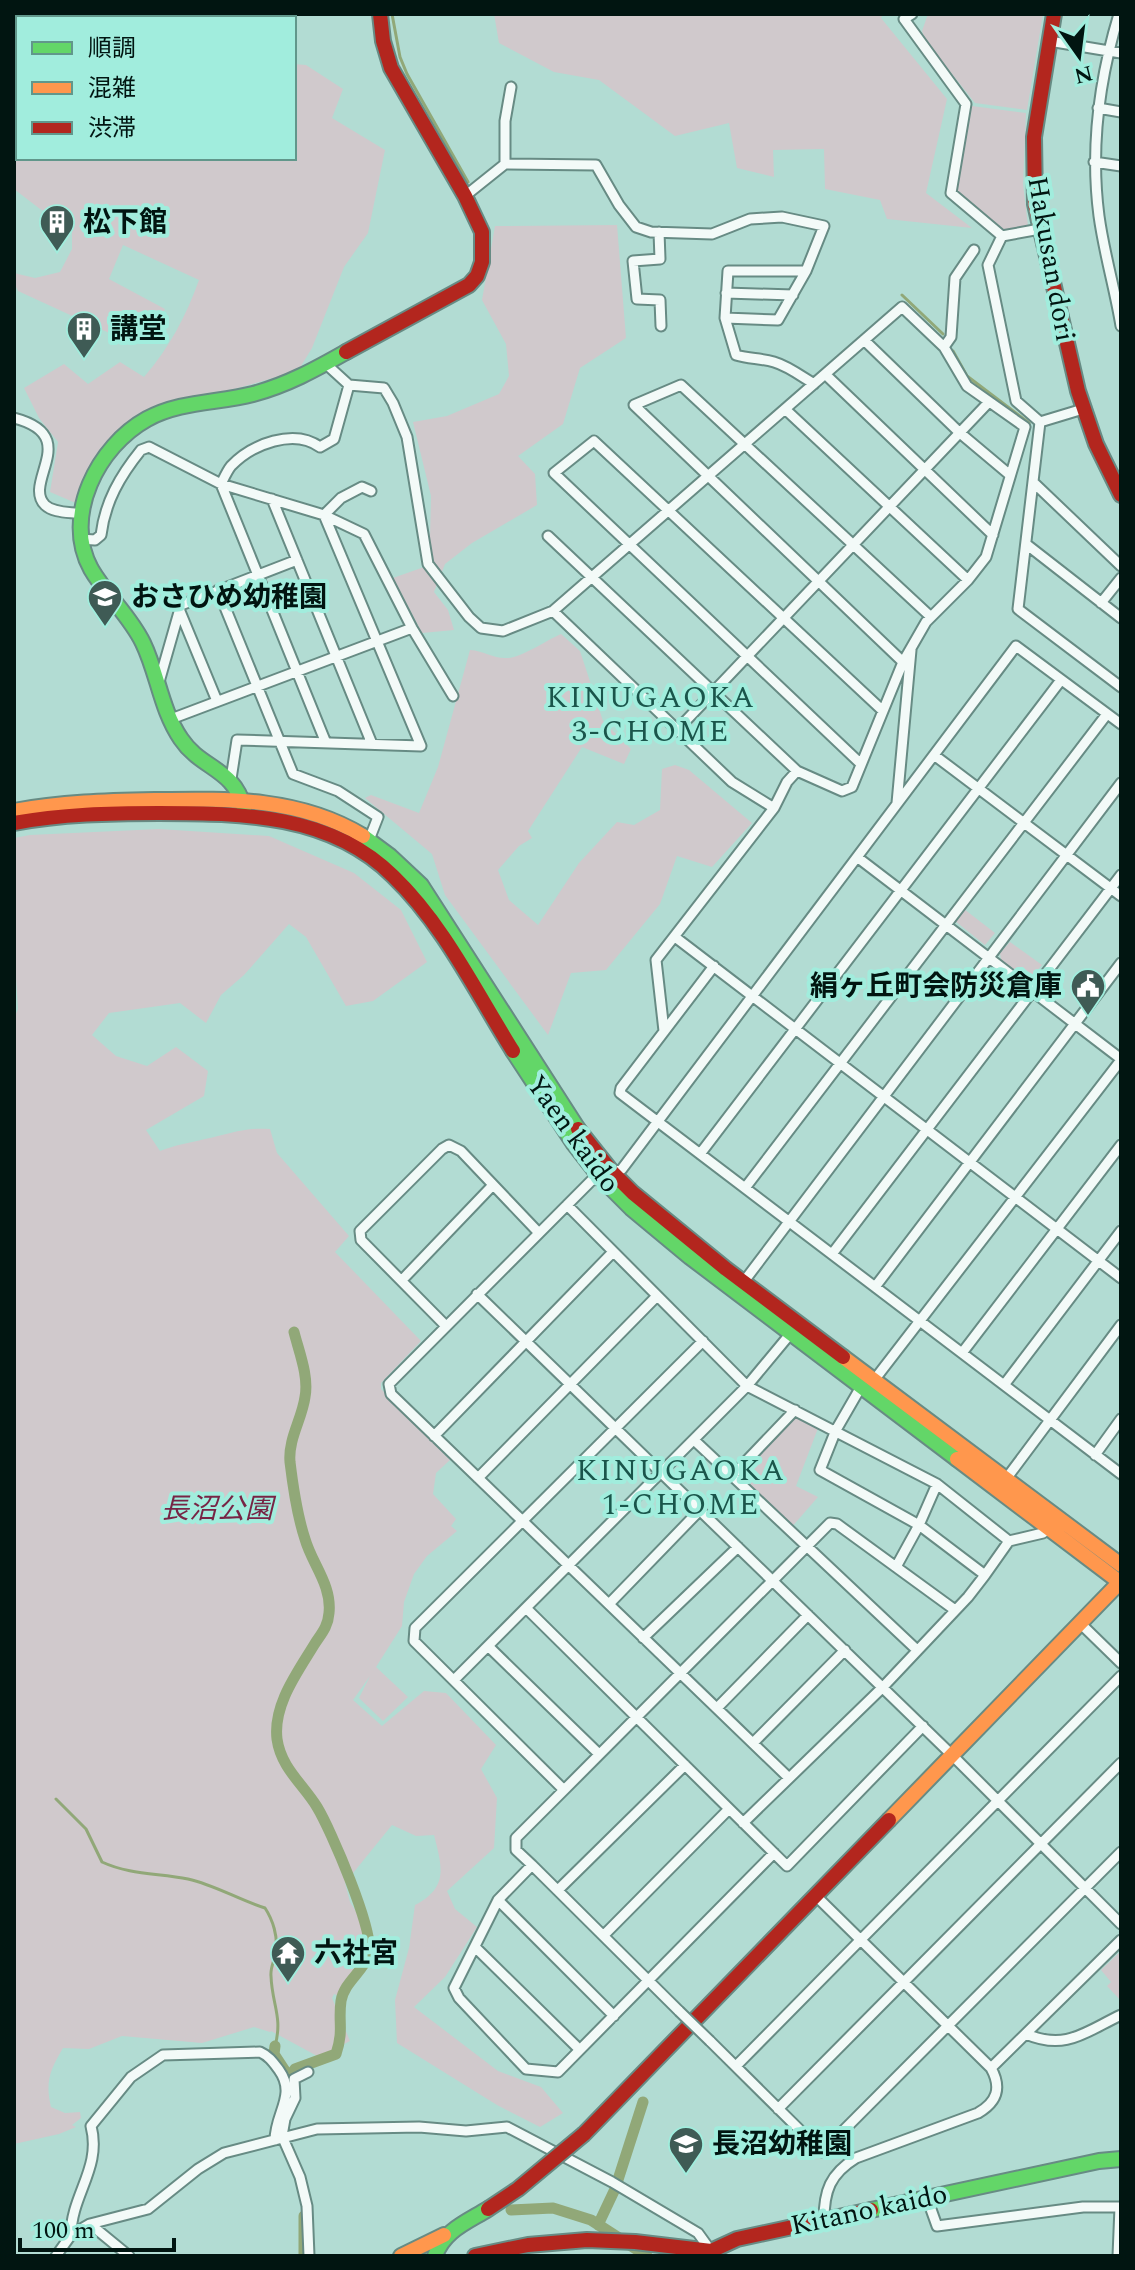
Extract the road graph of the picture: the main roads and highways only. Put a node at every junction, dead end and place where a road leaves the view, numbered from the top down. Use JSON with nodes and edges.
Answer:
{"nodes":[{"id":1,"x":380,"y":14,"type":"edge"},
{"id":2,"x":1054,"y":14,"type":"edge"},
{"id":3,"x":1121,"y":495,"type":"edge"},
{"id":4,"x":244,"y":806,"type":"junction"},
{"id":5,"x":14,"y":811,"type":"edge"},
{"id":6,"x":14,"y":823,"type":"edge"},
{"id":7,"x":606,"y":1175,"type":"junction"},
{"id":8,"x":740,"y":1286,"type":"junction"},
{"id":9,"x":868,"y":1382,"type":"junction"},
{"id":10,"x":1121,"y":1565,"type":"edge"},
{"id":11,"x":1121,"y":1582,"type":"edge"},
{"id":12,"x":1121,"y":2159,"type":"edge"},
{"id":13,"x":444,"y":2235,"type":"junction"},
{"id":14,"x":711,"y":2251,"type":"junction"},
{"id":15,"x":683,"y":2252,"type":"edge"},
{"id":16,"x":401,"y":2256,"type":"edge"},
{"id":17,"x":435,"y":2256,"type":"edge"},
{"id":18,"x":475,"y":2256,"type":"edge"},
{"id":19,"x":729,"y":2256,"type":"edge"}],
"edges":[{"from":1,"to":4,"type":"main road"},
{"from":2,"to":3,"type":"main road","name":"Hakusan dori"},
{"from":4,"to":5,"type":"main road","name":"Yaen kaido"},
{"from":4,"to":6,"type":"main road","name":"Yaen kaido"},
{"from":4,"to":7,"type":"main road","name":"Yaen kaido"},
{"from":4,"to":7,"type":"main road","name":"Yaen kaido"},
{"from":7,"to":8,"type":"main road","name":"Yaen kaido"},
{"from":8,"to":9,"type":"main road","name":"Yaen kaido"},
{"from":8,"to":9,"type":"main road","name":"Yaen kaido"},
{"from":9,"to":10,"type":"main road","name":"Yaen kaido"},
{"from":9,"to":11,"type":"main road","name":"Yaen kaido"},
{"from":11,"to":13,"type":"main road","bridge":true},
{"from":12,"to":14,"type":"main road","name":"Kitano kaido"},
{"from":13,"to":16,"type":"main road"},
{"from":13,"to":17,"type":"main road"},
{"from":14,"to":15,"type":"main road","name":"Kitano kaido"},
{"from":14,"to":19,"type":"main road"},
{"from":15,"to":18,"type":"main road","name":"Kitano kaido"}]}
